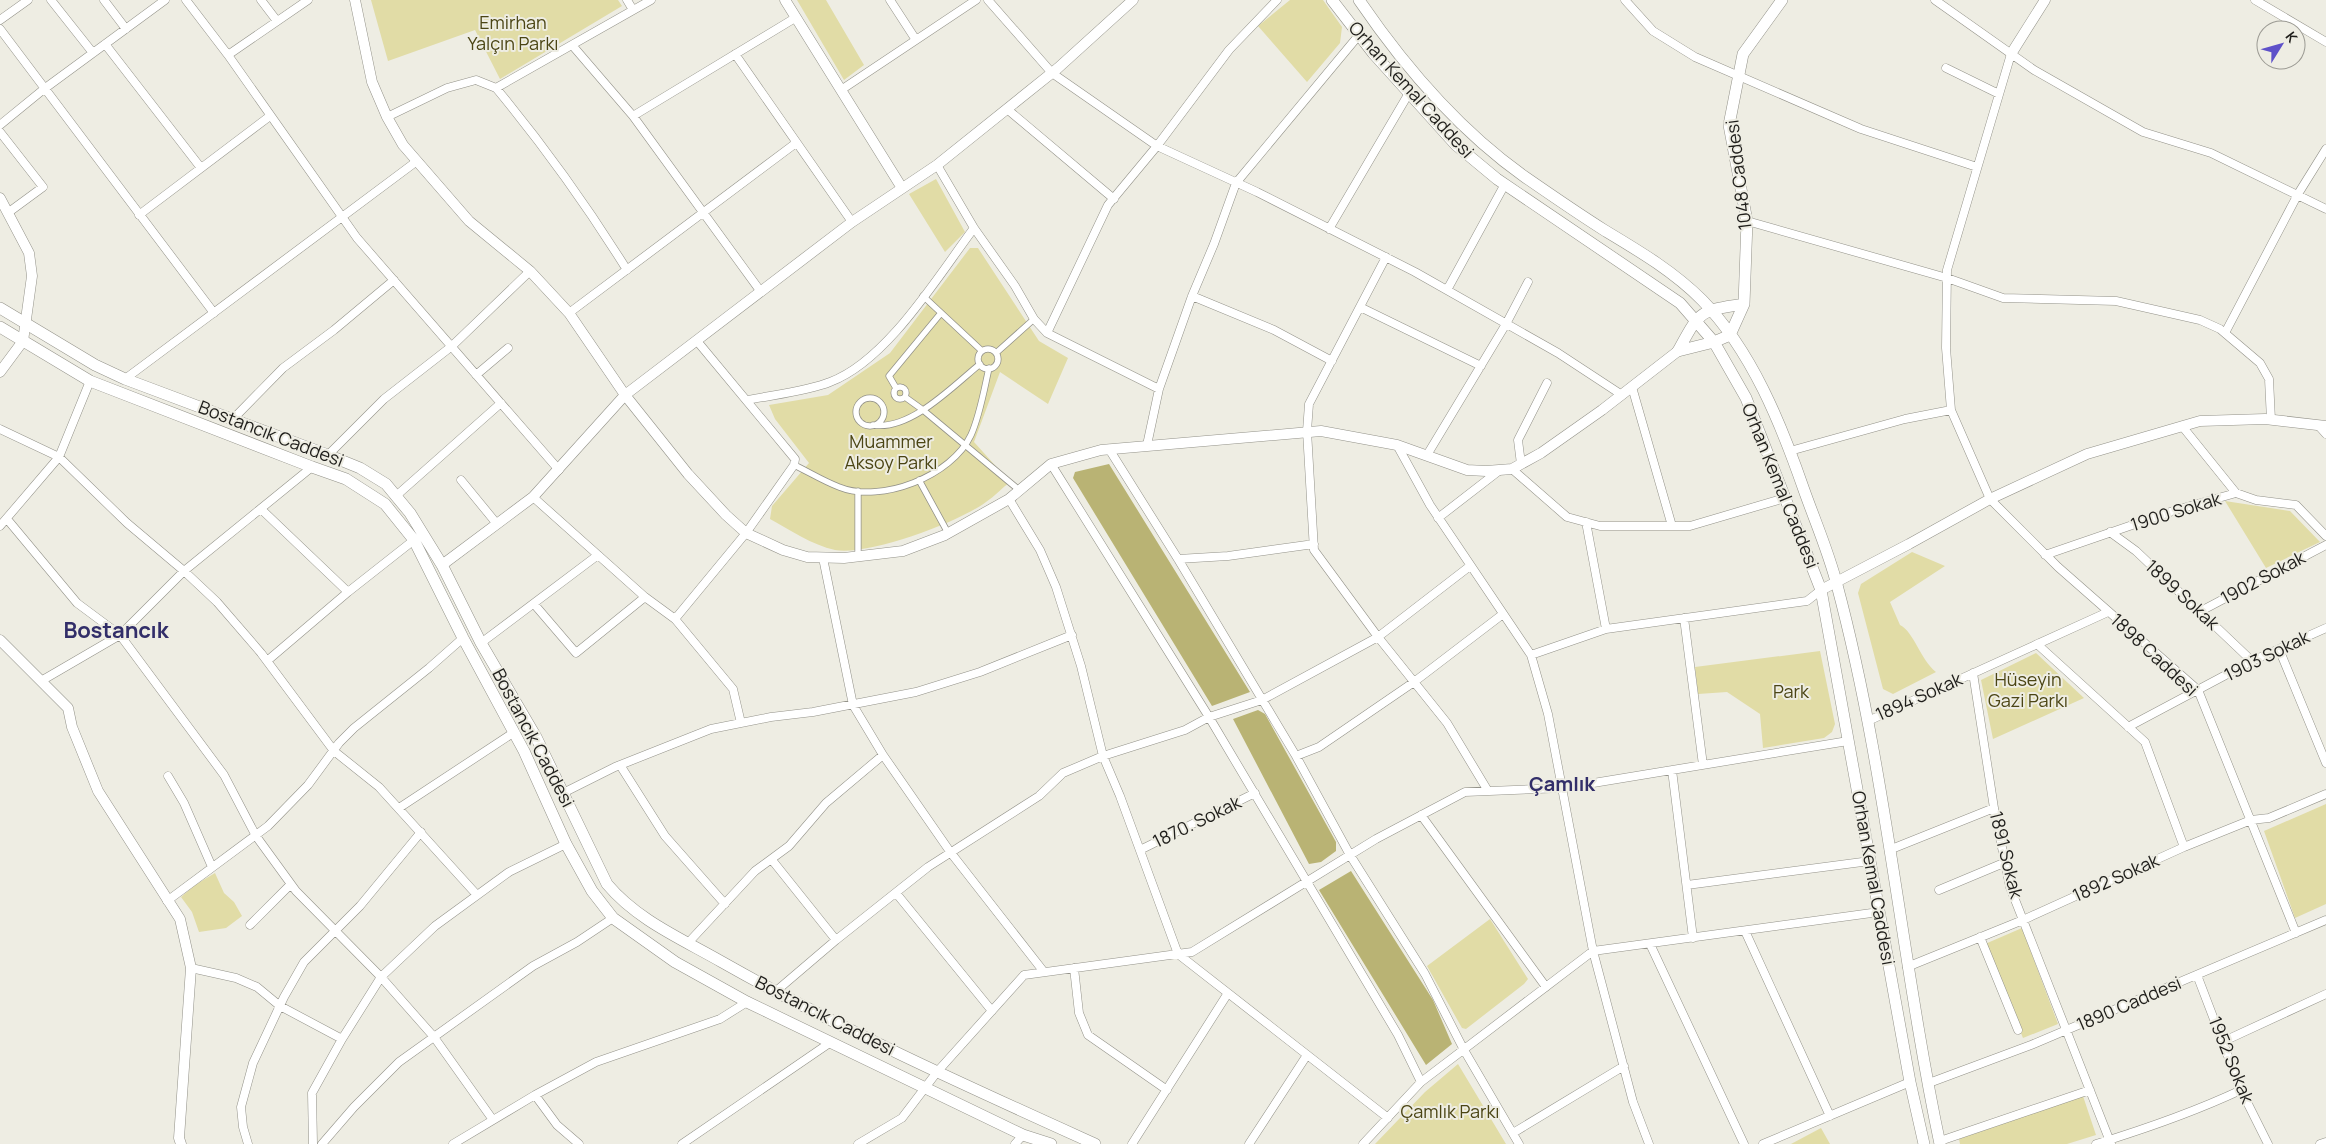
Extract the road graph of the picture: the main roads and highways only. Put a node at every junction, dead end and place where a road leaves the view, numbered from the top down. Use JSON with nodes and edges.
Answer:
{"nodes":[{"id":1,"x":1332,"y":0,"type":"edge"},
{"id":2,"x":1359,"y":0,"type":"edge"},
{"id":3,"x":1782,"y":0,"type":"edge"},
{"id":4,"x":1744,"y":304,"type":"junction"},
{"id":5,"x":0,"y":308,"type":"edge"},
{"id":6,"x":1702,"y":314,"type":"junction"},
{"id":7,"x":0,"y":327,"type":"edge"},
{"id":8,"x":1722,"y":338,"type":"junction"},
{"id":9,"x":1910,"y":1082,"type":"junction"},
{"id":10,"x":1929,"y":1083,"type":"junction"},
{"id":11,"x":1940,"y":1142,"type":"edge"},
{"id":12,"x":1051,"y":1144,"type":"edge"},
{"id":13,"x":1095,"y":1144,"type":"edge"},
{"id":14,"x":1924,"y":1144,"type":"edge"}],
"edges":[{"from":1,"to":6,"type":"main road","name":"Orhan Kemal Caddesi"},
{"from":2,"to":6,"type":"main road","name":"Orhan Kemal Caddesi"},
{"from":3,"to":4,"type":"main road","name":"1048 Caddesi"},
{"from":4,"to":6,"type":"main road"},
{"from":4,"to":8,"type":"main road","name":"1048 Caddesi"},
{"from":5,"to":13,"type":"main road","name":"Bostancık Caddesi"},
{"from":6,"to":8,"type":"main road","name":"Orhan Kemal Caddesi"},
{"from":6,"to":8,"type":"main road","name":"Orhan Kemal Caddesi"},
{"from":6,"to":8,"type":"main road"},
{"from":7,"to":12,"type":"main road","name":"Bostancık Caddesi"},
{"from":8,"to":9,"type":"main road","name":"Orhan Kemal Caddesi"},
{"from":8,"to":10,"type":"main road","name":"Orhan Kemal Caddesi"},
{"from":9,"to":10,"type":"main road"},
{"from":9,"to":14,"type":"main road","name":"Orhan Kemal Caddesi"},
{"from":10,"to":11,"type":"main road","name":"Orhan Kemal Caddesi"}]}
